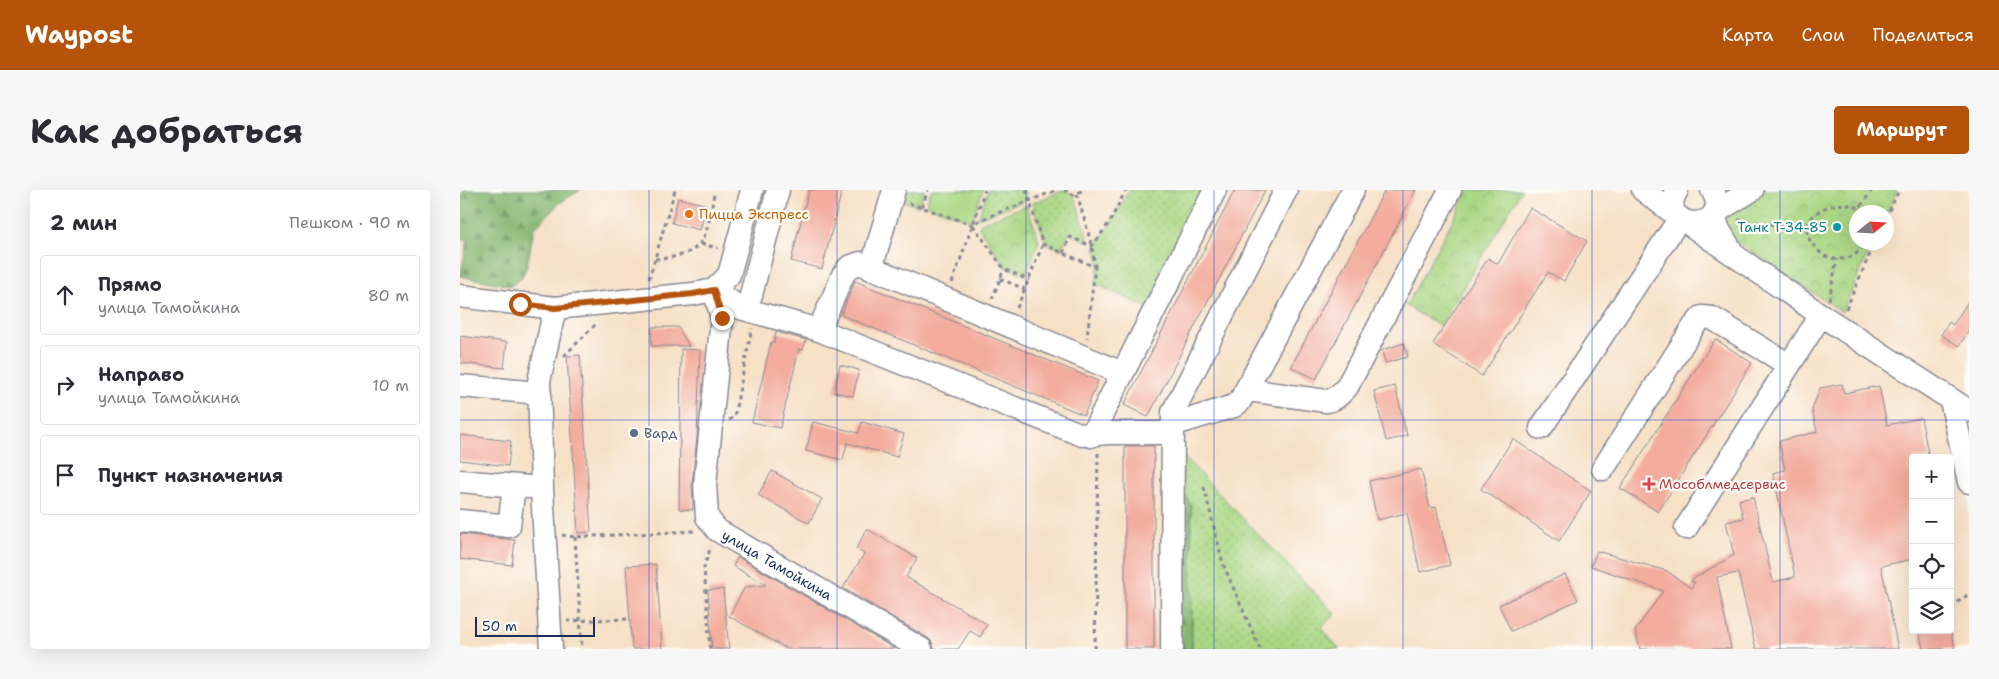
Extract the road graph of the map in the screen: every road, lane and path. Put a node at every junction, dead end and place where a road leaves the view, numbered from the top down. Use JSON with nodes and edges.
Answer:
{"nodes":[{"id":1,"x":675,"y":190,"type":"edge"},
{"id":2,"x":752,"y":190,"type":"edge"},
{"id":3,"x":778,"y":190,"type":"edge"},
{"id":4,"x":928,"y":190,"type":"edge"},
{"id":5,"x":985,"y":190,"type":"edge"},
{"id":6,"x":1026,"y":190,"type":"edge"},
{"id":7,"x":1058,"y":190,"type":"edge"},
{"id":8,"x":1064,"y":190,"type":"edge"},
{"id":9,"x":1083,"y":190,"type":"edge"},
{"id":10,"x":1126,"y":190,"type":"edge"},
{"id":11,"x":1214,"y":190,"type":"edge"},
{"id":12,"x":1286,"y":190,"type":"edge"},
{"id":13,"x":1353,"y":190,"type":"edge"},
{"id":14,"x":1450,"y":190,"type":"edge"},
{"id":15,"x":1642,"y":190,"type":"edge"},
{"id":16,"x":1677,"y":190,"type":"edge"},
{"id":17,"x":1712,"y":190,"type":"edge"},
{"id":18,"x":1752,"y":190,"type":"edge"},
{"id":19,"x":1872,"y":190,"type":"edge"},
{"id":20,"x":1899,"y":190,"type":"edge"},
{"id":21,"x":714,"y":194,"type":"dead end"},
{"id":22,"x":893,"y":194,"type":"edge"},
{"id":23,"x":1077,"y":194,"type":"junction"},
{"id":24,"x":1030,"y":201,"type":"junction"},
{"id":25,"x":1855,"y":202,"type":"dead end"},
{"id":26,"x":1860,"y":205,"type":"edge"},
{"id":27,"x":1862,"y":205,"type":"edge"},
{"id":28,"x":1892,"y":205,"type":"edge"},
{"id":29,"x":1816,"y":206,"type":"dead end"},
{"id":30,"x":922,"y":207,"type":"junction"},
{"id":31,"x":1714,"y":213,"type":"junction"},
{"id":32,"x":1683,"y":220,"type":"junction"},
{"id":33,"x":973,"y":225,"type":"junction"},
{"id":34,"x":1808,"y":229,"type":"junction"},
{"id":35,"x":701,"y":244,"type":"junction"},
{"id":36,"x":1044,"y":244,"type":"junction"},
{"id":37,"x":1092,"y":246,"type":"junction"},
{"id":38,"x":727,"y":250,"type":"dead end"},
{"id":39,"x":1860,"y":250,"type":"edge"},
{"id":40,"x":1872,"y":250,"type":"edge"},
{"id":41,"x":1063,"y":253,"type":"junction"},
{"id":42,"x":1736,"y":257,"type":"junction"},
{"id":43,"x":655,"y":259,"type":"junction"},
{"id":44,"x":1837,"y":259,"type":"junction"},
{"id":45,"x":1094,"y":267,"type":"junction"},
{"id":46,"x":871,"y":269,"type":"junction"},
{"id":47,"x":1004,"y":269,"type":"junction"},
{"id":48,"x":1000,"y":279,"type":"junction"},
{"id":49,"x":1029,"y":280,"type":"junction"},
{"id":50,"x":648,"y":285,"type":"dead end"},
{"id":51,"x":1025,"y":289,"type":"junction"},
{"id":52,"x":704,"y":292,"type":"junction"},
{"id":53,"x":460,"y":296,"type":"edge"},
{"id":54,"x":946,"y":300,"type":"junction"},
{"id":55,"x":753,"y":304,"type":"junction"},
{"id":56,"x":555,"y":308,"type":"junction"},
{"id":57,"x":985,"y":316,"type":"junction"},
{"id":58,"x":1829,"y":320,"type":"junction"},
{"id":59,"x":599,"y":321,"type":"dead end"},
{"id":60,"x":1010,"y":327,"type":"junction"},
{"id":61,"x":819,"y":330,"type":"junction"},
{"id":62,"x":1085,"y":358,"type":"junction"},
{"id":63,"x":561,"y":359,"type":"dead end"},
{"id":64,"x":1789,"y":365,"type":"junction"},
{"id":65,"x":1122,"y":373,"type":"junction"},
{"id":66,"x":460,"y":386,"type":"edge"},
{"id":67,"x":1248,"y":390,"type":"junction"},
{"id":68,"x":540,"y":393,"type":"junction"},
{"id":69,"x":1960,"y":405,"type":"edge"},
{"id":70,"x":1541,"y":428,"type":"dead end"},
{"id":71,"x":1172,"y":429,"type":"junction"},
{"id":72,"x":710,"y":434,"type":"junction"},
{"id":73,"x":1094,"y":435,"type":"junction"},
{"id":74,"x":1603,"y":470,"type":"dead end"},
{"id":75,"x":460,"y":481,"type":"edge"},
{"id":76,"x":1969,"y":482,"type":"edge"},
{"id":77,"x":514,"y":486,"type":"junction"},
{"id":78,"x":1204,"y":487,"type":"dead end"},
{"id":79,"x":542,"y":489,"type":"junction"},
{"id":80,"x":460,"y":521,"type":"edge"},
{"id":81,"x":1686,"y":528,"type":"dead end"},
{"id":82,"x":717,"y":530,"type":"junction"},
{"id":83,"x":1969,"y":594,"type":"edge"},
{"id":84,"x":1954,"y":605,"type":"edge"},
{"id":85,"x":630,"y":619,"type":"dead end"},
{"id":86,"x":580,"y":620,"type":"junction"},
{"id":87,"x":549,"y":622,"type":"junction"},
{"id":88,"x":552,"y":649,"type":"edge"},
{"id":89,"x":582,"y":649,"type":"edge"},
{"id":90,"x":710,"y":649,"type":"edge"},
{"id":91,"x":921,"y":649,"type":"edge"},
{"id":92,"x":1095,"y":649,"type":"edge"},
{"id":93,"x":1172,"y":649,"type":"edge"},
{"id":94,"x":1260,"y":649,"type":"edge"}],
"edges":[{"from":1,"to":43,"type":"path"},
{"from":2,"to":52,"type":"street"},
{"from":3,"to":55,"type":"street"},
{"from":4,"to":30,"type":"path"},
{"from":5,"to":33,"type":"path"},
{"from":6,"to":24,"type":"path"},
{"from":7,"to":24,"type":"path"},
{"from":8,"to":23,"type":"path"},
{"from":9,"to":23,"type":"path"},
{"from":10,"to":37,"type":"path"},
{"from":11,"to":65,"type":"street"},
{"from":12,"to":71,"type":"street"},
{"from":13,"to":67,"type":"street"},
{"from":14,"to":67,"type":"street"},
{"from":15,"to":32,"type":"street"},
{"from":16,"to":32,"type":"street"},
{"from":17,"to":31,"type":"street"},
{"from":18,"to":31,"type":"street"},
{"from":19,"to":27,"type":"path"},
{"from":20,"to":28,"type":"path"},
{"from":21,"to":35,"type":"path"},
{"from":22,"to":30,"type":"path"},
{"from":22,"to":46,"type":"street"},
{"from":23,"to":37,"type":"path"},
{"from":24,"to":33,"type":"path"},
{"from":24,"to":36,"type":"path"},
{"from":25,"to":26,"type":"path"},
{"from":29,"to":34,"type":"path"},
{"from":30,"to":33,"type":"path"},
{"from":31,"to":32,"type":"street"},
{"from":31,"to":34,"type":"path"},
{"from":31,"to":42,"type":"street"},
{"from":32,"to":42,"type":"street"},
{"from":32,"to":70,"type":"street"},
{"from":33,"to":47,"type":"path"},
{"from":33,"to":54,"type":"path"},
{"from":34,"to":44,"type":"path"},
{"from":35,"to":38,"type":"path"},
{"from":35,"to":43,"type":"path"},
{"from":36,"to":41,"type":"path"},
{"from":36,"to":49,"type":"path"},
{"from":37,"to":41,"type":"path"},
{"from":37,"to":45,"type":"path"},
{"from":39,"to":44,"type":"path"},
{"from":40,"to":58,"type":"path"},
{"from":41,"to":45,"type":"path"},
{"from":42,"to":58,"type":"street"},
{"from":43,"to":50,"type":"path"},
{"from":44,"to":58,"type":"path"},
{"from":45,"to":62,"type":"path"},
{"from":46,"to":54,"type":"street"},
{"from":46,"to":61,"type":"street"},
{"from":47,"to":48,"type":"path"},
{"from":47,"to":49,"type":"path"},
{"from":48,"to":51,"type":"path"},
{"from":48,"to":57,"type":"path"},
{"from":49,"to":51,"type":"path"},
{"from":51,"to":60,"type":"path"},
{"from":52,"to":55,"type":"street"},
{"from":52,"to":56,"type":"street"},
{"from":52,"to":72,"type":"street","name":"улица Тамойкина"},
{"from":53,"to":56,"type":"street"},
{"from":54,"to":57,"type":"street"},
{"from":55,"to":61,"type":"street"},
{"from":55,"to":72,"type":"path"},
{"from":56,"to":68,"type":"street"},
{"from":57,"to":60,"type":"street"},
{"from":58,"to":64,"type":"street"},
{"from":58,"to":69,"type":"street"},
{"from":59,"to":63,"type":"path"},
{"from":60,"to":62,"type":"street"},
{"from":61,"to":73,"type":"street"},
{"from":62,"to":65,"type":"street"},
{"from":64,"to":74,"type":"street"},
{"from":64,"to":81,"type":"street"},
{"from":65,"to":73,"type":"street"},
{"from":66,"to":68,"type":"street"},
{"from":67,"to":71,"type":"street"},
{"from":68,"to":79,"type":"street"},
{"from":69,"to":76,"type":"street"},
{"from":71,"to":73,"type":"street"},
{"from":71,"to":93,"type":"street"},
{"from":72,"to":82,"type":"street","name":"улица Тамойкина"},
{"from":73,"to":92,"type":"path"},
{"from":75,"to":77,"type":"street"},
{"from":77,"to":79,"type":"street"},
{"from":77,"to":80,"type":"street"},
{"from":78,"to":94,"type":"path"},
{"from":79,"to":87,"type":"street"},
{"from":82,"to":86,"type":"path"},
{"from":82,"to":90,"type":"path"},
{"from":82,"to":91,"type":"street","name":"улица Тамойкина"},
{"from":83,"to":84,"type":"path"},
{"from":85,"to":86,"type":"path"},
{"from":86,"to":87,"type":"path"},
{"from":86,"to":89,"type":"path"},
{"from":87,"to":88,"type":"street"}]}
